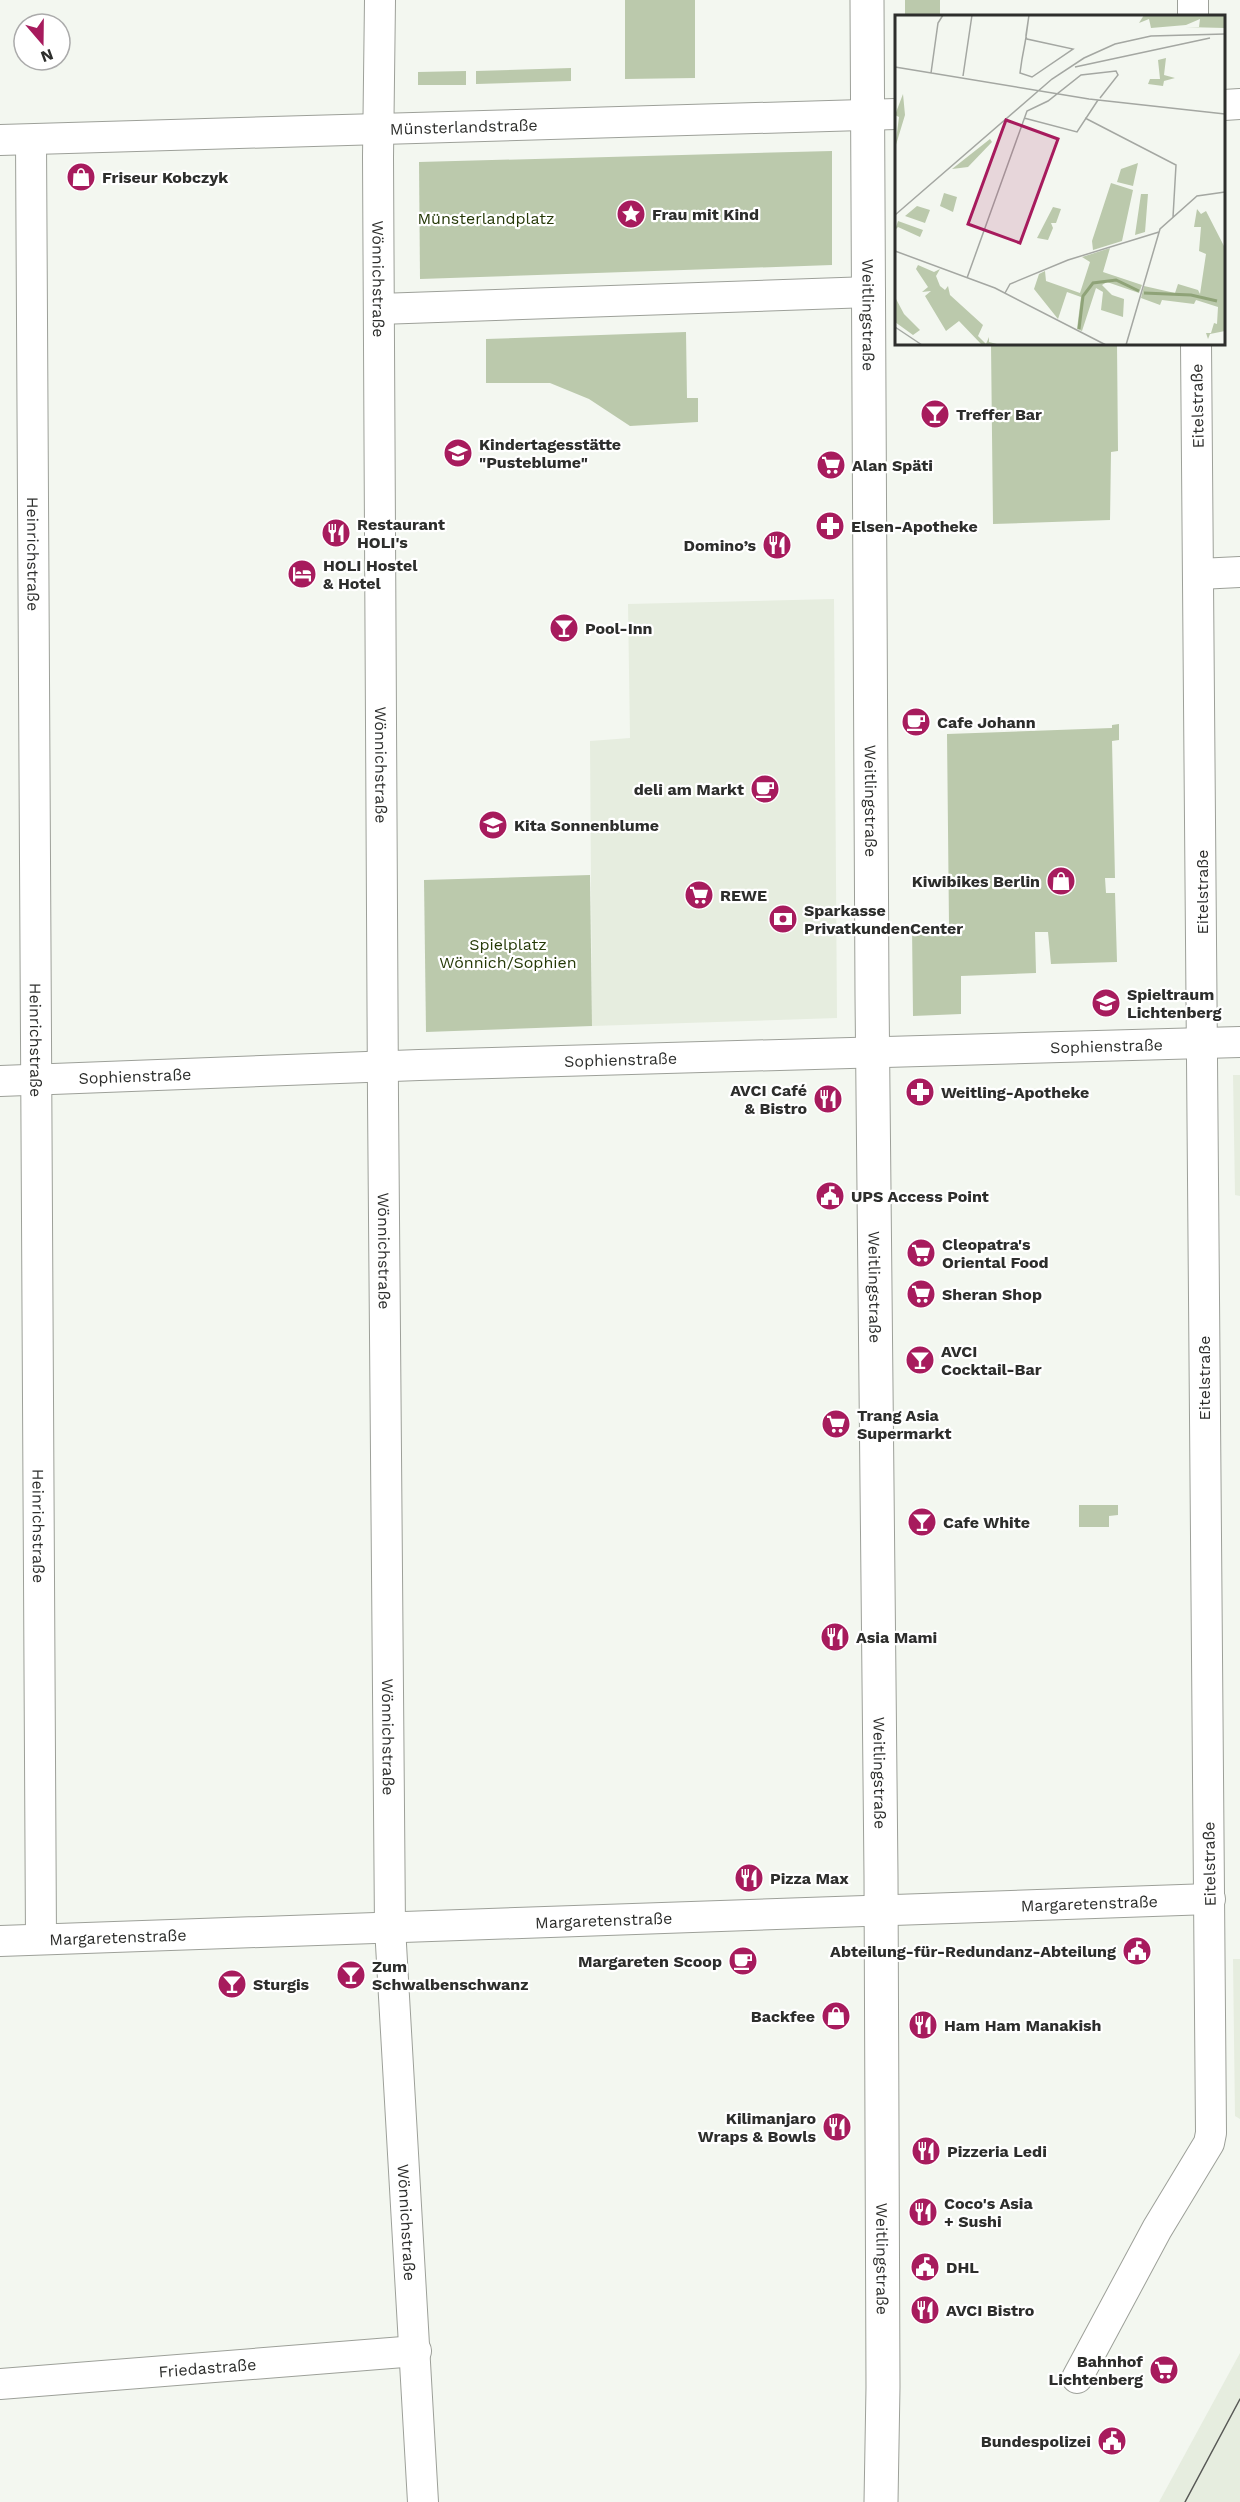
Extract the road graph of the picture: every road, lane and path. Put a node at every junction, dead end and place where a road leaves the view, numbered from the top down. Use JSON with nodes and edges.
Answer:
{"nodes":[{"id":1,"x":380,"y":0,"type":"edge"},
{"id":2,"x":867,"y":0,"type":"edge"},
{"id":3,"x":1240,"y":104,"type":"edge"},
{"id":4,"x":1225,"y":105,"type":"edge"},
{"id":5,"x":882,"y":114,"type":"edge"},
{"id":6,"x":379,"y":129,"type":"junction"},
{"id":7,"x":0,"y":140,"type":"edge"},
{"id":8,"x":31,"y":140,"type":"junction"},
{"id":9,"x":870,"y":292,"type":"junction"},
{"id":10,"x":379,"y":309,"type":"junction"},
{"id":11,"x":1196,"y":345,"type":"edge"},
{"id":12,"x":1240,"y":572,"type":"edge"},
{"id":13,"x":1199,"y":574,"type":"junction"},
{"id":14,"x":1240,"y":1042,"type":"edge"},
{"id":15,"x":1203,"y":1044,"type":"junction"},
{"id":16,"x":873,"y":1052,"type":"junction"},
{"id":17,"x":383,"y":1066,"type":"junction"},
{"id":18,"x":35,"y":1080,"type":"junction"},
{"id":19,"x":0,"y":1081,"type":"edge"},
{"id":20,"x":1210,"y":1899,"type":"junction"},
{"id":21,"x":881,"y":1909,"type":"junction"},
{"id":22,"x":390,"y":1927,"type":"junction"},
{"id":23,"x":41,"y":1939,"type":"junction"},
{"id":24,"x":0,"y":1941,"type":"edge"},
{"id":25,"x":416,"y":2351,"type":"junction"},
{"id":26,"x":1077,"y":2378,"type":"dead end"},
{"id":27,"x":0,"y":2384,"type":"edge"},
{"id":28,"x":423,"y":2502,"type":"edge"},
{"id":29,"x":881,"y":2502,"type":"edge"}],
"edges":[{"from":1,"to":6,"type":"street","name":"Wönnichstraße"},
{"from":2,"to":5,"type":"street","name":"Weitlingstraße"},
{"from":3,"to":4,"type":"street"},
{"from":5,"to":6,"type":"street","name":"Münsterlandstraße"},
{"from":5,"to":9,"type":"street","name":"Weitlingstraße"},
{"from":6,"to":8,"type":"street","name":"Münsterlandstraße"},
{"from":6,"to":10,"type":"street","name":"Wönnichstraße"},
{"from":7,"to":8,"type":"street","name":"Münsterlandstraße"},
{"from":8,"to":18,"type":"street","name":"Heinrichstraße"},
{"from":9,"to":10,"type":"street"},
{"from":9,"to":16,"type":"street","name":"Weitlingstraße"},
{"from":10,"to":17,"type":"street","name":"Wönnichstraße"},
{"from":11,"to":13,"type":"street","name":"Eitelstraße"},
{"from":12,"to":13,"type":"street"},
{"from":13,"to":15,"type":"street","name":"Eitelstraße"},
{"from":14,"to":15,"type":"street","name":"Sophienstraße"},
{"from":15,"to":16,"type":"street","name":"Sophienstraße"},
{"from":15,"to":20,"type":"street","name":"Eitelstraße"},
{"from":16,"to":17,"type":"street","name":"Sophienstraße"},
{"from":16,"to":21,"type":"street","name":"Weitlingstraße"},
{"from":17,"to":18,"type":"street","name":"Sophienstraße"},
{"from":17,"to":22,"type":"street","name":"Wönnichstraße"},
{"from":18,"to":19,"type":"street","name":"Sophienstraße"},
{"from":18,"to":23,"type":"street","name":"Heinrichstraße"},
{"from":20,"to":21,"type":"street","name":"Margaretenstraße"},
{"from":20,"to":26,"type":"street","name":"Eitelstraße"},
{"from":21,"to":22,"type":"street","name":"Margaretenstraße"},
{"from":21,"to":29,"type":"street","name":"Weitlingstraße"},
{"from":22,"to":23,"type":"street","name":"Margaretenstraße"},
{"from":22,"to":25,"type":"street","name":"Wönnichstraße"},
{"from":23,"to":24,"type":"street","name":"Margaretenstraße"},
{"from":25,"to":27,"type":"street","name":"Friedastraße"},
{"from":25,"to":28,"type":"street","name":"Wönnichstraße"}]}
